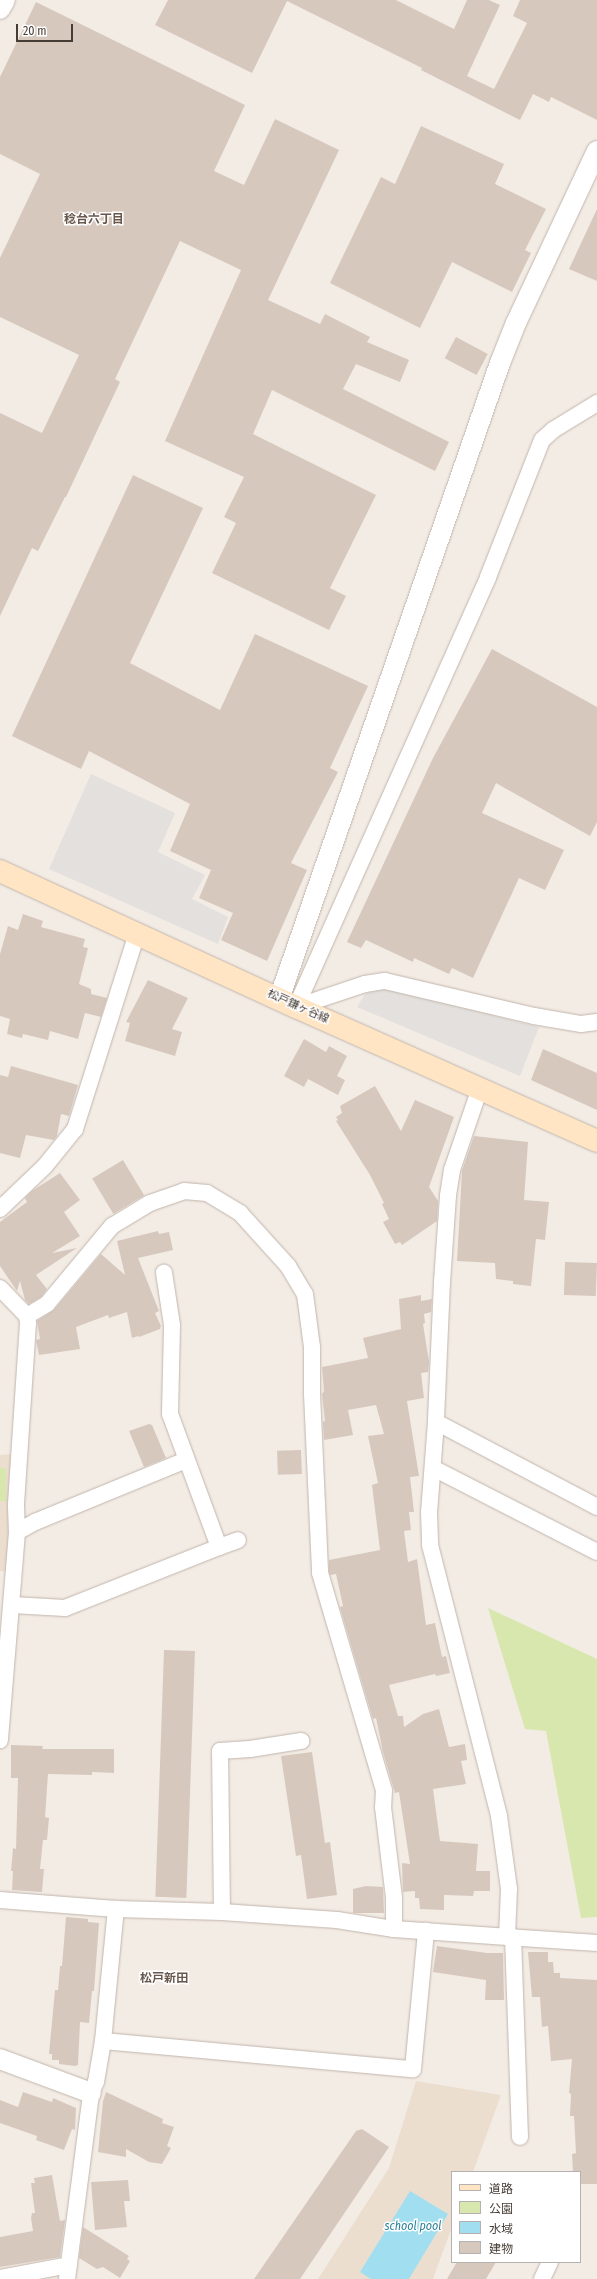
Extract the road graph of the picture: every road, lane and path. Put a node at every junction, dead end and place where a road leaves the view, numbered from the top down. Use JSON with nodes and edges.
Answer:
{"nodes":[{"id":1,"x":5,"y":0,"type":"edge"},
{"id":2,"x":0,"y":10,"type":"edge"},
{"id":3,"x":597,"y":151,"type":"edge"},
{"id":4,"x":597,"y":403,"type":"edge"},
{"id":5,"x":0,"y":871,"type":"edge"},
{"id":6,"x":137,"y":934,"type":"junction"},
{"id":7,"x":288,"y":1003,"type":"junction"},
{"id":8,"x":597,"y":1022,"type":"edge"},
{"id":9,"x":480,"y":1088,"type":"junction"},
{"id":10,"x":597,"y":1141,"type":"edge"},
{"id":11,"x":0,"y":1209,"type":"edge"},
{"id":12,"x":164,"y":1273,"type":"dead end"},
{"id":13,"x":0,"y":1288,"type":"edge"},
{"id":14,"x":27,"y":1316,"type":"junction"},
{"id":15,"x":436,"y":1422,"type":"junction"},
{"id":16,"x":186,"y":1460,"type":"junction"},
{"id":17,"x":433,"y":1468,"type":"junction"},
{"id":18,"x":597,"y":1507,"type":"edge"},
{"id":19,"x":17,"y":1532,"type":"junction"},
{"id":20,"x":238,"y":1540,"type":"dead end"},
{"id":21,"x":219,"y":1547,"type":"junction"},
{"id":22,"x":597,"y":1552,"type":"edge"},
{"id":23,"x":12,"y":1605,"type":"junction"},
{"id":24,"x":0,"y":1740,"type":"edge"},
{"id":25,"x":301,"y":1741,"type":"dead end"},
{"id":26,"x":0,"y":1900,"type":"edge"},
{"id":27,"x":116,"y":1909,"type":"junction"},
{"id":28,"x":222,"y":1912,"type":"junction"},
{"id":29,"x":394,"y":1929,"type":"junction"},
{"id":30,"x":426,"y":1931,"type":"junction"},
{"id":31,"x":510,"y":1937,"type":"junction"},
{"id":32,"x":597,"y":1943,"type":"edge"},
{"id":33,"x":103,"y":2041,"type":"junction"},
{"id":34,"x":0,"y":2059,"type":"edge"},
{"id":35,"x":91,"y":2093,"type":"junction"},
{"id":36,"x":520,"y":2137,"type":"dead end"},
{"id":37,"x":550,"y":2263,"type":"edge"},
{"id":38,"x":68,"y":2272,"type":"edge"},
{"id":39,"x":0,"y":2278,"type":"edge"},
{"id":40,"x":542,"y":2279,"type":"edge"}],
"edges":[{"from":1,"to":2,"type":"street"},
{"from":3,"to":7,"type":"street"},
{"from":4,"to":7,"type":"street"},
{"from":5,"to":6,"type":"main road","name":"松戸鎌ヶ谷線"},
{"from":6,"to":7,"type":"main road","name":"松戸鎌ヶ谷線"},
{"from":6,"to":11,"type":"street"},
{"from":7,"to":8,"type":"street"},
{"from":7,"to":9,"type":"main road","name":"松戸鎌ヶ谷線"},
{"from":9,"to":10,"type":"main road","name":"松戸鎌ヶ谷線"},
{"from":9,"to":15,"type":"street"},
{"from":12,"to":16,"type":"street"},
{"from":13,"to":14,"type":"street"},
{"from":14,"to":19,"type":"street"},
{"from":14,"to":29,"type":"street"},
{"from":15,"to":17,"type":"street"},
{"from":15,"to":18,"type":"street"},
{"from":16,"to":19,"type":"street"},
{"from":16,"to":21,"type":"street"},
{"from":17,"to":22,"type":"street"},
{"from":17,"to":31,"type":"street"},
{"from":19,"to":23,"type":"street"},
{"from":20,"to":21,"type":"street"},
{"from":21,"to":23,"type":"street"},
{"from":23,"to":24,"type":"street"},
{"from":25,"to":28,"type":"street"},
{"from":26,"to":27,"type":"street"},
{"from":27,"to":28,"type":"street"},
{"from":27,"to":33,"type":"street"},
{"from":28,"to":29,"type":"street"},
{"from":29,"to":30,"type":"street"},
{"from":30,"to":31,"type":"street"},
{"from":30,"to":33,"type":"street"},
{"from":31,"to":32,"type":"street"},
{"from":31,"to":36,"type":"street"},
{"from":33,"to":35,"type":"street"},
{"from":34,"to":35,"type":"street"},
{"from":35,"to":38,"type":"street"},
{"from":37,"to":40,"type":"street"},
{"from":38,"to":39,"type":"street"}]}
